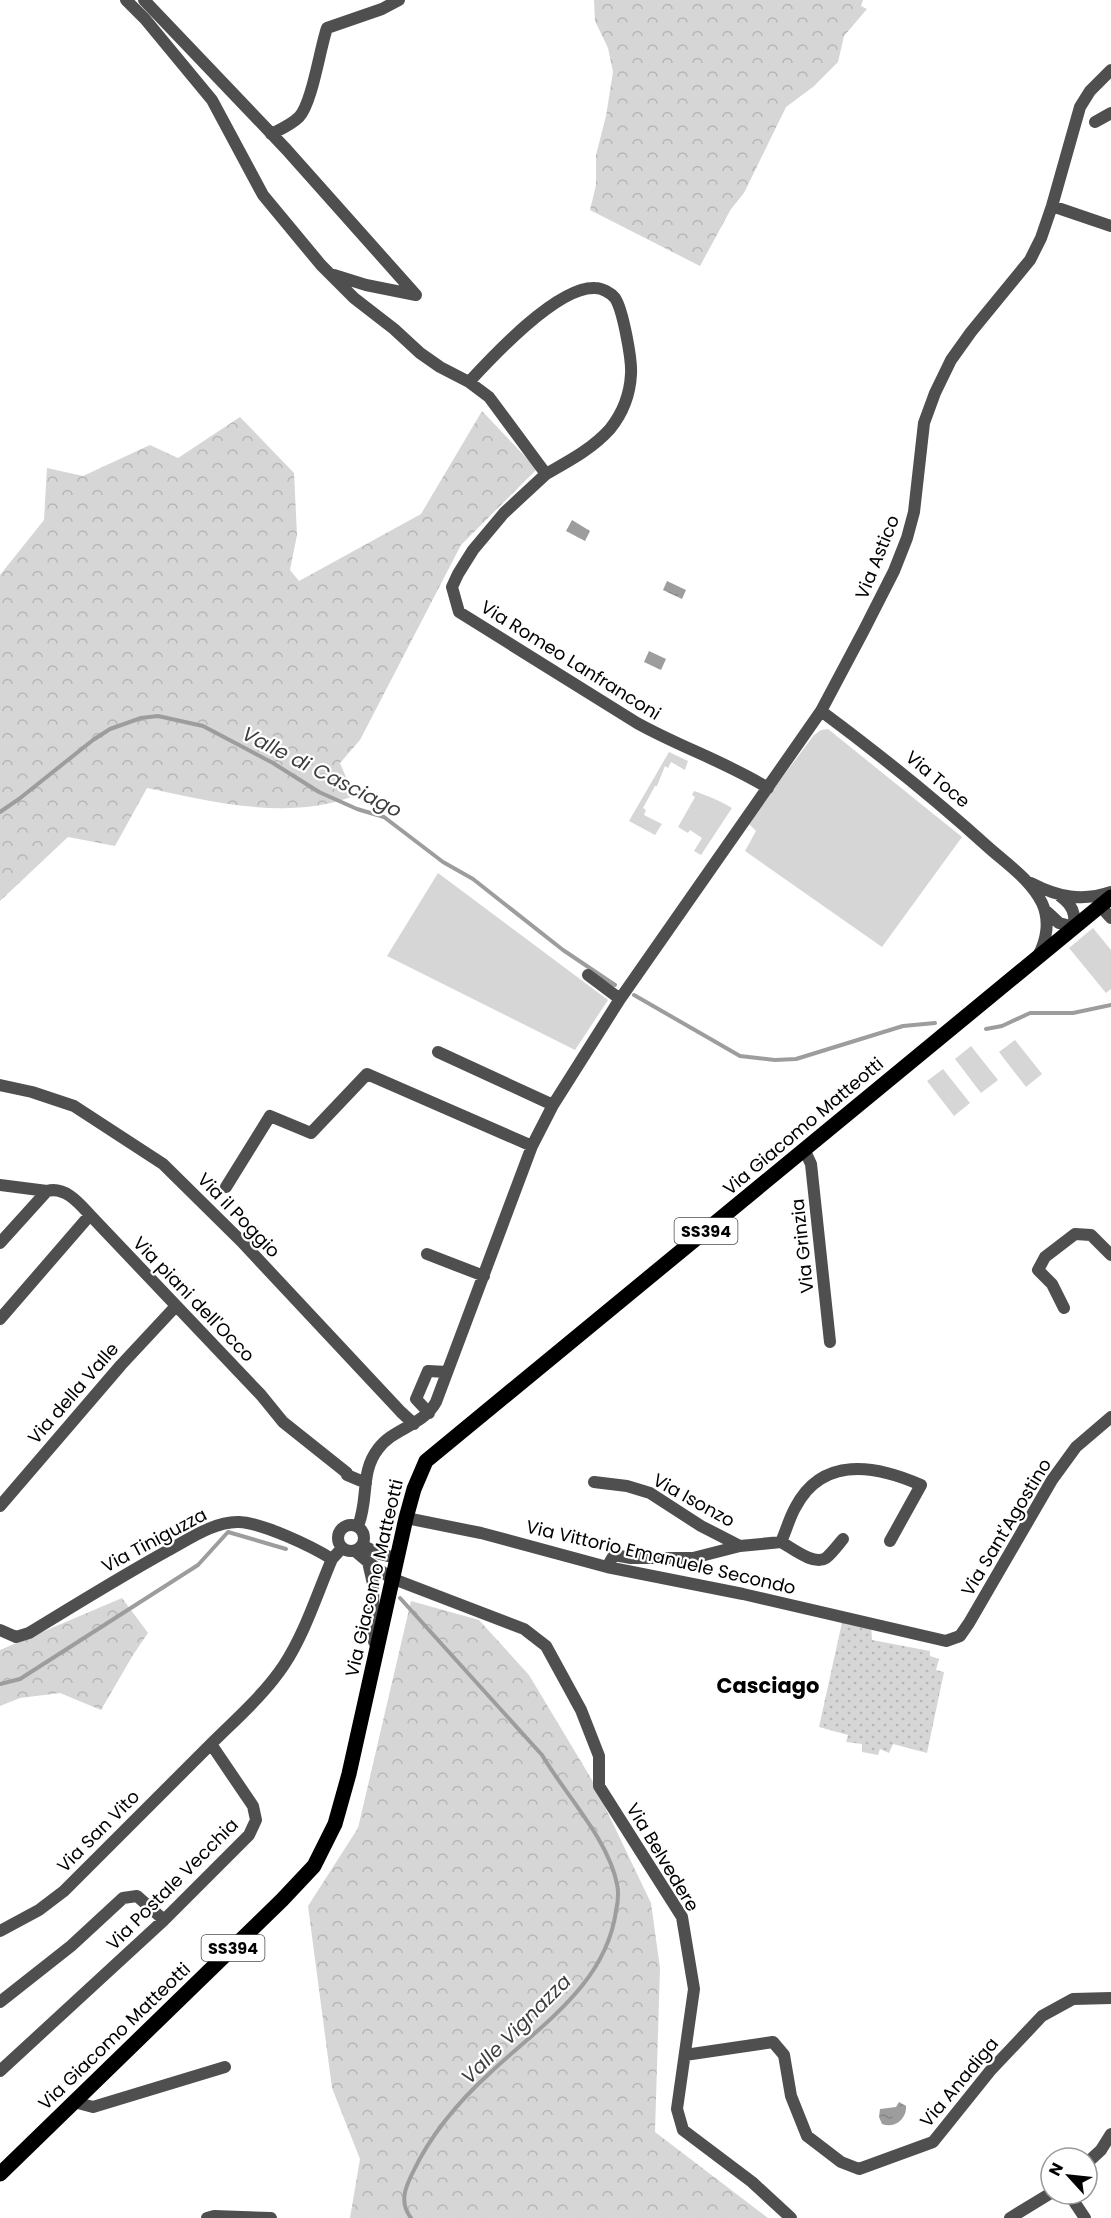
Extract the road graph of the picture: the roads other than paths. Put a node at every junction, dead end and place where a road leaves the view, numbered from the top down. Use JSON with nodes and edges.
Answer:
{"nodes":[{"id":1,"x":126,"y":0,"type":"edge"},
{"id":2,"x":144,"y":0,"type":"edge"},
{"id":3,"x":399,"y":0,"type":"edge"},
{"id":4,"x":1111,"y":70,"type":"edge"},
{"id":5,"x":1111,"y":113,"type":"edge"},
{"id":6,"x":1095,"y":122,"type":"dead end"},
{"id":7,"x":271,"y":134,"type":"junction"},
{"id":8,"x":1052,"y":206,"type":"junction"},
{"id":9,"x":1111,"y":226,"type":"edge"},
{"id":10,"x":330,"y":274,"type":"junction"},
{"id":11,"x":469,"y":382,"type":"junction"},
{"id":12,"x":546,"y":474,"type":"junction"},
{"id":13,"x":821,"y":711,"type":"junction"},
{"id":14,"x":768,"y":788,"type":"junction"},
{"id":15,"x":1027,"y":882,"type":"junction"},
{"id":16,"x":1111,"y":892,"type":"edge"},
{"id":17,"x":1059,"y":896,"type":"junction"},
{"id":18,"x":1106,"y":901,"type":"edge"},
{"id":19,"x":1045,"y":910,"type":"junction"},
{"id":20,"x":1111,"y":918,"type":"edge"},
{"id":21,"x":1074,"y":927,"type":"junction"},
{"id":22,"x":1038,"y":958,"type":"junction"},
{"id":23,"x":588,"y":975,"type":"dead end"},
{"id":24,"x":620,"y":999,"type":"junction"},
{"id":25,"x":438,"y":1052,"type":"dead end"},
{"id":26,"x":0,"y":1085,"type":"edge"},
{"id":27,"x":553,"y":1105,"type":"junction"},
{"id":28,"x":532,"y":1146,"type":"junction"},
{"id":29,"x":804,"y":1149,"type":"junction"},
{"id":30,"x":0,"y":1185,"type":"edge"},
{"id":31,"x":226,"y":1187,"type":"dead end"},
{"id":32,"x":47,"y":1191,"type":"junction"},
{"id":33,"x":90,"y":1215,"type":"junction"},
{"id":34,"x":0,"y":1243,"type":"edge"},
{"id":35,"x":427,"y":1254,"type":"dead end"},
{"id":36,"x":1111,"y":1255,"type":"edge"},
{"id":37,"x":484,"y":1276,"type":"junction"},
{"id":38,"x":176,"y":1306,"type":"junction"},
{"id":39,"x":1064,"y":1308,"type":"dead end"},
{"id":40,"x":0,"y":1319,"type":"edge"},
{"id":41,"x":830,"y":1342,"type":"dead end"},
{"id":42,"x":447,"y":1372,"type":"junction"},
{"id":43,"x":429,"y":1413,"type":"junction"},
{"id":44,"x":1111,"y":1417,"type":"edge"},
{"id":45,"x":414,"y":1424,"type":"junction"},
{"id":46,"x":594,"y":1482,"type":"dead end"},
{"id":47,"x":366,"y":1483,"type":"junction"},
{"id":48,"x":0,"y":1506,"type":"edge"},
{"id":49,"x":406,"y":1518,"type":"junction"},
{"id":50,"x":358,"y":1526,"type":"junction"},
{"id":51,"x":843,"y":1539,"type":"dead end"},
{"id":52,"x":890,"y":1541,"type":"dead end"},
{"id":53,"x":781,"y":1542,"type":"junction"},
{"id":54,"x":740,"y":1546,"type":"junction"},
{"id":55,"x":342,"y":1548,"type":"junction"},
{"id":56,"x":359,"y":1548,"type":"junction"},
{"id":57,"x":396,"y":1558,"type":"junction"},
{"id":58,"x":332,"y":1559,"type":"junction"},
{"id":59,"x":368,"y":1562,"type":"junction"},
{"id":60,"x":607,"y":1566,"type":"junction"},
{"id":61,"x":392,"y":1578,"type":"junction"},
{"id":62,"x":873,"y":1625,"type":"joint"},
{"id":63,"x":0,"y":1630,"type":"edge"},
{"id":64,"x":373,"y":1667,"type":"junction"},
{"id":65,"x":211,"y":1744,"type":"junction"},
{"id":66,"x":164,"y":1920,"type":"junction"},
{"id":67,"x":0,"y":1931,"type":"edge"},
{"id":68,"x":1111,"y":1998,"type":"edge"},
{"id":69,"x":0,"y":2002,"type":"edge"},
{"id":70,"x":685,"y":2055,"type":"junction"},
{"id":71,"x":225,"y":2067,"type":"dead end"},
{"id":72,"x":0,"y":2071,"type":"edge"},
{"id":73,"x":74,"y":2102,"type":"junction"},
{"id":74,"x":1111,"y":2134,"type":"edge"},
{"id":75,"x":1099,"y":2152,"type":"edge"},
{"id":76,"x":0,"y":2174,"type":"edge"},
{"id":77,"x":1039,"y":2200,"type":"edge"},
{"id":78,"x":207,"y":2218,"type":"edge"},
{"id":79,"x":272,"y":2218,"type":"edge"},
{"id":80,"x":791,"y":2218,"type":"edge"},
{"id":81,"x":1010,"y":2218,"type":"edge"}],
"edges":[{"from":1,"to":10,"type":"street"},
{"from":2,"to":7,"type":"street"},
{"from":3,"to":7,"type":"street"},
{"from":4,"to":8,"type":"street","name":"Via Astico"},
{"from":5,"to":6,"type":"street"},
{"from":7,"to":10,"type":"street"},
{"from":8,"to":9,"type":"street"},
{"from":8,"to":13,"type":"street","name":"Via Astico"},
{"from":10,"to":11,"type":"street"},
{"from":11,"to":12,"type":"street"},
{"from":11,"to":12,"type":"street","name":"Via Romeo Lanfranconi"},
{"from":12,"to":14,"type":"street","name":"Via Romeo Lanfranconi"},
{"from":13,"to":14,"type":"street","name":"Via Astico"},
{"from":13,"to":15,"type":"street","name":"Via Toce"},
{"from":14,"to":24,"type":"street","name":"Via Astico"},
{"from":15,"to":17,"type":"street","name":"Via Toce"},
{"from":15,"to":19,"type":"street","name":"Via Toce"},
{"from":16,"to":17,"type":"street","name":"Via Toce"},
{"from":17,"to":21,"type":"street"},
{"from":18,"to":20,"type":"street"},
{"from":18,"to":21,"type":"main road","number":"SS394"},
{"from":19,"to":21,"type":"street","name":"Via Toce"},
{"from":19,"to":22,"type":"street"},
{"from":21,"to":22,"type":"main road","number":"SS394"},
{"from":22,"to":29,"type":"main road","name":"Via Giacomo Matteotti","number":"SS394"},
{"from":23,"to":24,"type":"street"},
{"from":24,"to":27,"type":"street","name":"Via Astico"},
{"from":25,"to":27,"type":"street"},
{"from":26,"to":45,"type":"street","name":"Via il Poggio"},
{"from":27,"to":28,"type":"street","name":"Via Astico"},
{"from":28,"to":31,"type":"street"},
{"from":28,"to":37,"type":"street","name":"Via Astico"},
{"from":29,"to":41,"type":"street","name":"Via Grinzia"},
{"from":29,"to":49,"type":"main road","name":"Via Giacomo Matteotti","number":"SS394"},
{"from":30,"to":32,"type":"street","name":"Via piani dell'Occo"},
{"from":32,"to":33,"type":"street","name":"Via piani dell'Occo"},
{"from":32,"to":34,"type":"street"},
{"from":33,"to":38,"type":"street","name":"Via piani dell'Occo"},
{"from":33,"to":40,"type":"street"},
{"from":35,"to":37,"type":"street"},
{"from":36,"to":39,"type":"street"},
{"from":37,"to":42,"type":"street","name":"Via Astico"},
{"from":38,"to":47,"type":"street","name":"Via piani dell'Occo"},
{"from":38,"to":48,"type":"street","name":"Via della Valle"},
{"from":42,"to":43,"type":"street","name":"Via Astico"},
{"from":42,"to":43,"type":"street"},
{"from":43,"to":45,"type":"street"},
{"from":44,"to":62,"type":"street","name":"Via Sant'Agostino"},
{"from":45,"to":47,"type":"street"},
{"from":46,"to":54,"type":"street","name":"Via Isonzo"},
{"from":47,"to":50,"type":"street"},
{"from":49,"to":57,"type":"main road","name":"Via Giacomo Matteotti","number":"SS394"},
{"from":49,"to":60,"type":"street","name":"Via Vittorio Emanuele Secondo"},
{"from":50,"to":55,"type":"street"},
{"from":50,"to":56,"type":"street"},
{"from":51,"to":53,"type":"street"},
{"from":52,"to":53,"type":"street"},
{"from":53,"to":54,"type":"street"},
{"from":54,"to":60,"type":"street"},
{"from":55,"to":56,"type":"street"},
{"from":55,"to":58,"type":"street"},
{"from":56,"to":57,"type":"street"},
{"from":56,"to":59,"type":"street","name":"Via Belvedere"},
{"from":57,"to":61,"type":"main road","name":"Via Giacomo Matteotti","number":"SS394"},
{"from":58,"to":63,"type":"street","name":"Via Tiniguzza"},
{"from":58,"to":65,"type":"street"},
{"from":59,"to":61,"type":"street","name":"Via Belvedere"},
{"from":59,"to":64,"type":"street"},
{"from":60,"to":62,"type":"street","name":"Via Vittorio Emanuele Secondo"},
{"from":61,"to":64,"type":"main road","name":"Via Giacomo Matteotti","number":"SS394"},
{"from":61,"to":70,"type":"street","name":"Via Belvedere"},
{"from":64,"to":73,"type":"main road","name":"Via Giacomo Matteotti","number":"SS394"},
{"from":65,"to":66,"type":"street","name":"Via Postale Vecchia"},
{"from":65,"to":67,"type":"street","name":"Via San Vito"},
{"from":66,"to":69,"type":"street"},
{"from":66,"to":72,"type":"street","name":"Via Postale Vecchia"},
{"from":68,"to":70,"type":"street","name":"Via Anadiga"},
{"from":70,"to":80,"type":"street","name":"Via Belvedere"},
{"from":71,"to":73,"type":"street"},
{"from":73,"to":76,"type":"main road","name":"Via Giacomo Matteotti","number":"SS394"},
{"from":74,"to":75,"type":"street"},
{"from":77,"to":81,"type":"street"},
{"from":78,"to":79,"type":"street"}]}
